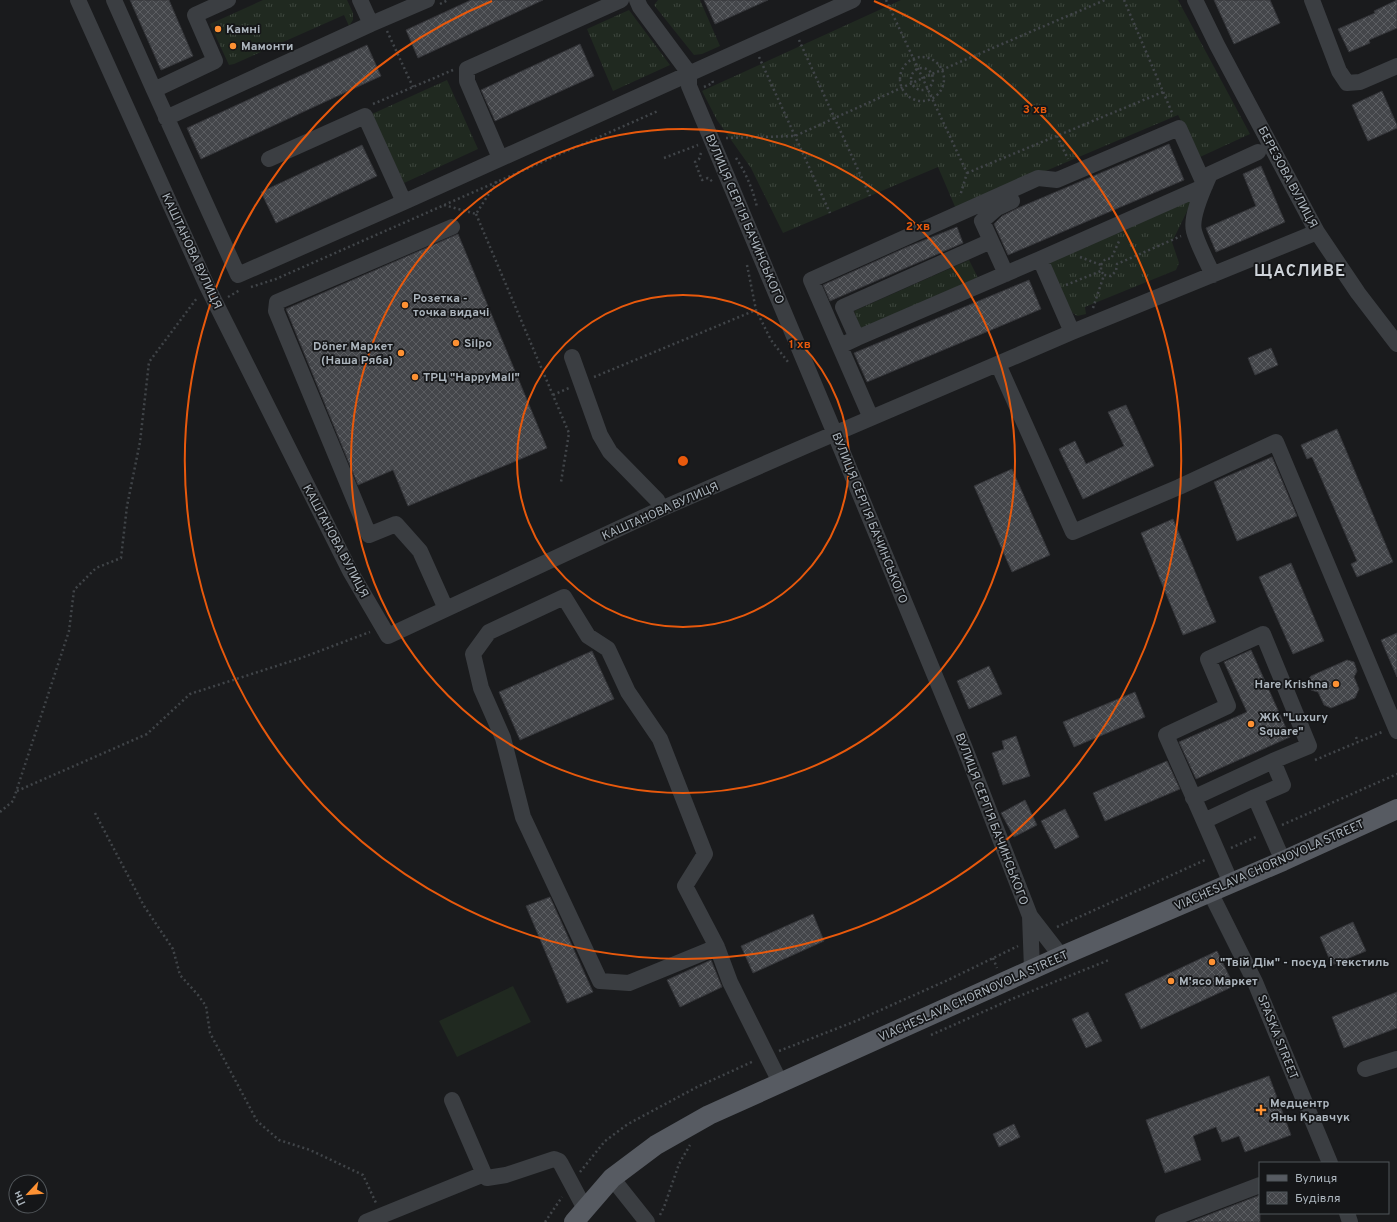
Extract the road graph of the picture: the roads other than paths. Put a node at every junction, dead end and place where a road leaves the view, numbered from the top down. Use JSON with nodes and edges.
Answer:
{"nodes":[{"id":1,"x":78,"y":0,"type":"edge"},
{"id":2,"x":114,"y":0,"type":"edge"},
{"id":3,"x":228,"y":0,"type":"edge"},
{"id":4,"x":360,"y":0,"type":"edge"},
{"id":5,"x":427,"y":0,"type":"edge"},
{"id":6,"x":621,"y":0,"type":"edge"},
{"id":7,"x":637,"y":0,"type":"edge"},
{"id":8,"x":853,"y":0,"type":"edge"},
{"id":9,"x":1195,"y":0,"type":"edge"},
{"id":10,"x":1312,"y":0,"type":"edge"},
{"id":11,"x":836,"y":3,"type":"edge"},
{"id":12,"x":377,"y":22,"type":"junction"},
{"id":13,"x":1397,"y":66,"type":"edge"},
{"id":14,"x":689,"y":73,"type":"junction"},
{"id":15,"x":154,"y":90,"type":"junction"},
{"id":16,"x":166,"y":118,"type":"junction"},
{"id":17,"x":1258,"y":152,"type":"dead end"},
{"id":18,"x":500,"y":158,"type":"junction"},
{"id":19,"x":269,"y":159,"type":"dead end"},
{"id":20,"x":1057,"y":180,"type":"junction"},
{"id":21,"x":1205,"y":186,"type":"junction"},
{"id":22,"x":404,"y":202,"type":"junction"},
{"id":23,"x":452,"y":227,"type":"dead end"},
{"id":24,"x":1317,"y":232,"type":"junction"},
{"id":25,"x":991,"y":241,"type":"junction"},
{"id":26,"x":1040,"y":259,"type":"junction"},
{"id":27,"x":1006,"y":274,"type":"junction"},
{"id":28,"x":1213,"y":274,"type":"junction"},
{"id":29,"x":1072,"y":332,"type":"junction"},
{"id":30,"x":857,"y":338,"type":"junction"},
{"id":31,"x":1397,"y":344,"type":"edge"},
{"id":32,"x":840,"y":346,"type":"junction"},
{"id":33,"x":572,"y":357,"type":"dead end"},
{"id":34,"x":998,"y":364,"type":"junction"},
{"id":35,"x":871,"y":418,"type":"junction"},
{"id":36,"x":835,"y":434,"type":"junction"},
{"id":37,"x":661,"y":509,"type":"junction"},
{"id":38,"x":446,"y":609,"type":"junction"},
{"id":39,"x":1396,"y":729,"type":"edge"},
{"id":40,"x":1273,"y":762,"type":"junction"},
{"id":41,"x":1255,"y":797,"type":"junction"},
{"id":42,"x":1193,"y":798,"type":"junction"},
{"id":43,"x":1397,"y":809,"type":"edge"},
{"id":44,"x":1204,"y":821,"type":"junction"},
{"id":45,"x":1283,"y":861,"type":"junction"},
{"id":46,"x":1231,"y":883,"type":"junction"},
{"id":47,"x":1210,"y":892,"type":"junction"},
{"id":48,"x":1030,"y":916,"type":"junction"},
{"id":49,"x":717,"y":947,"type":"junction"},
{"id":50,"x":1061,"y":956,"type":"junction"},
{"id":51,"x":1032,"y":969,"type":"junction"},
{"id":52,"x":1397,"y":1060,"type":"edge"},
{"id":53,"x":1365,"y":1069,"type":"dead end"},
{"id":54,"x":780,"y":1082,"type":"junction"},
{"id":55,"x":452,"y":1100,"type":"dead end"},
{"id":56,"x":1326,"y":1162,"type":"edge"},
{"id":57,"x":484,"y":1174,"type":"junction"},
{"id":58,"x":612,"y":1178,"type":"junction"},
{"id":59,"x":1259,"y":1185,"type":"edge"},
{"id":60,"x":579,"y":1216,"type":"edge"},
{"id":61,"x":373,"y":1219,"type":"edge"},
{"id":62,"x":653,"y":1220,"type":"edge"},
{"id":63,"x":1162,"y":1222,"type":"edge"}],
"edges":[{"from":1,"to":38,"type":"street","name":"КАШТАНОВА ВУЛИЦЯ"},
{"from":2,"to":15,"type":"street"},
{"from":3,"to":15,"type":"street"},
{"from":4,"to":12,"type":"street"},
{"from":5,"to":12,"type":"street"},
{"from":6,"to":18,"type":"street"},
{"from":7,"to":14,"type":"street"},
{"from":8,"to":11,"type":"street"},
{"from":9,"to":24,"type":"street","name":"БЕРЕЗОВА ВУЛИЦЯ"},
{"from":10,"to":13,"type":"street"},
{"from":11,"to":14,"type":"street"},
{"from":12,"to":16,"type":"street"},
{"from":14,"to":18,"type":"street"},
{"from":14,"to":36,"type":"street","name":"ВУЛИЦЯ СЕРГІЯ БАЧИНСЬКОГО"},
{"from":15,"to":16,"type":"street"},
{"from":16,"to":22,"type":"street"},
{"from":17,"to":21,"type":"street"},
{"from":18,"to":22,"type":"street"},
{"from":19,"to":22,"type":"street"},
{"from":20,"to":21,"type":"street"},
{"from":20,"to":25,"type":"street"},
{"from":20,"to":32,"type":"street"},
{"from":21,"to":26,"type":"street"},
{"from":21,"to":28,"type":"street"},
{"from":23,"to":38,"type":"street"},
{"from":24,"to":28,"type":"street","name":"КАШТАНОВА ВУЛИЦЯ"},
{"from":24,"to":31,"type":"street","name":"БЕРЕЗОВА ВУЛИЦЯ"},
{"from":25,"to":27,"type":"street"},
{"from":25,"to":30,"type":"street"},
{"from":26,"to":27,"type":"street"},
{"from":26,"to":29,"type":"street"},
{"from":27,"to":30,"type":"street"},
{"from":28,"to":29,"type":"street","name":"КАШТАНОВА ВУЛИЦЯ"},
{"from":29,"to":34,"type":"street","name":"КАШТАНОВА ВУЛИЦЯ"},
{"from":30,"to":32,"type":"street"},
{"from":32,"to":35,"type":"street"},
{"from":33,"to":37,"type":"street"},
{"from":34,"to":35,"type":"street","name":"КАШТАНОВА ВУЛИЦЯ"},
{"from":34,"to":39,"type":"street"},
{"from":35,"to":36,"type":"street","name":"КАШТАНОВА ВУЛИЦЯ"},
{"from":36,"to":37,"type":"street","name":"КАШТАНОВА ВУЛИЦЯ"},
{"from":36,"to":48,"type":"street","name":"ВУЛИЦЯ СЕРГІЯ БАЧИНСЬКОГО"},
{"from":37,"to":38,"type":"street","name":"КАШТАНОВА ВУЛИЦЯ"},
{"from":40,"to":41,"type":"street"},
{"from":40,"to":42,"type":"street"},
{"from":40,"to":42,"type":"street"},
{"from":41,"to":44,"type":"street"},
{"from":41,"to":45,"type":"street"},
{"from":42,"to":44,"type":"street"},
{"from":43,"to":45,"type":"main road","name":"VIACHESLAVA CHORNOVOLA STREET"},
{"from":44,"to":46,"type":"street"},
{"from":45,"to":46,"type":"main road","name":"VIACHESLAVA CHORNOVOLA STREET"},
{"from":46,"to":47,"type":"main road","name":"VIACHESLAVA CHORNOVOLA STREET"},
{"from":47,"to":50,"type":"main road","name":"VIACHESLAVA CHORNOVOLA STREET"},
{"from":47,"to":56,"type":"street","name":"SPASKA STREET"},
{"from":48,"to":50,"type":"street"},
{"from":48,"to":51,"type":"street","name":"ВУЛИЦЯ СЕРГІЯ БАЧИНСЬКОГО"},
{"from":49,"to":49,"type":"street"},
{"from":49,"to":54,"type":"street"},
{"from":50,"to":51,"type":"main road","name":"VIACHESLAVA CHORNOVOLA STREET"},
{"from":51,"to":54,"type":"main road","name":"VIACHESLAVA CHORNOVOLA STREET"},
{"from":52,"to":53,"type":"street"},
{"from":54,"to":58,"type":"main road","name":"VIACHESLAVA CHORNOVOLA STREET"},
{"from":55,"to":57,"type":"street"},
{"from":57,"to":60,"type":"street"},
{"from":57,"to":61,"type":"street"},
{"from":58,"to":60,"type":"main road","name":"VIACHESLAVA CHORNOVOLA STREET"},
{"from":58,"to":62,"type":"street"},
{"from":59,"to":63,"type":"street"}]}
